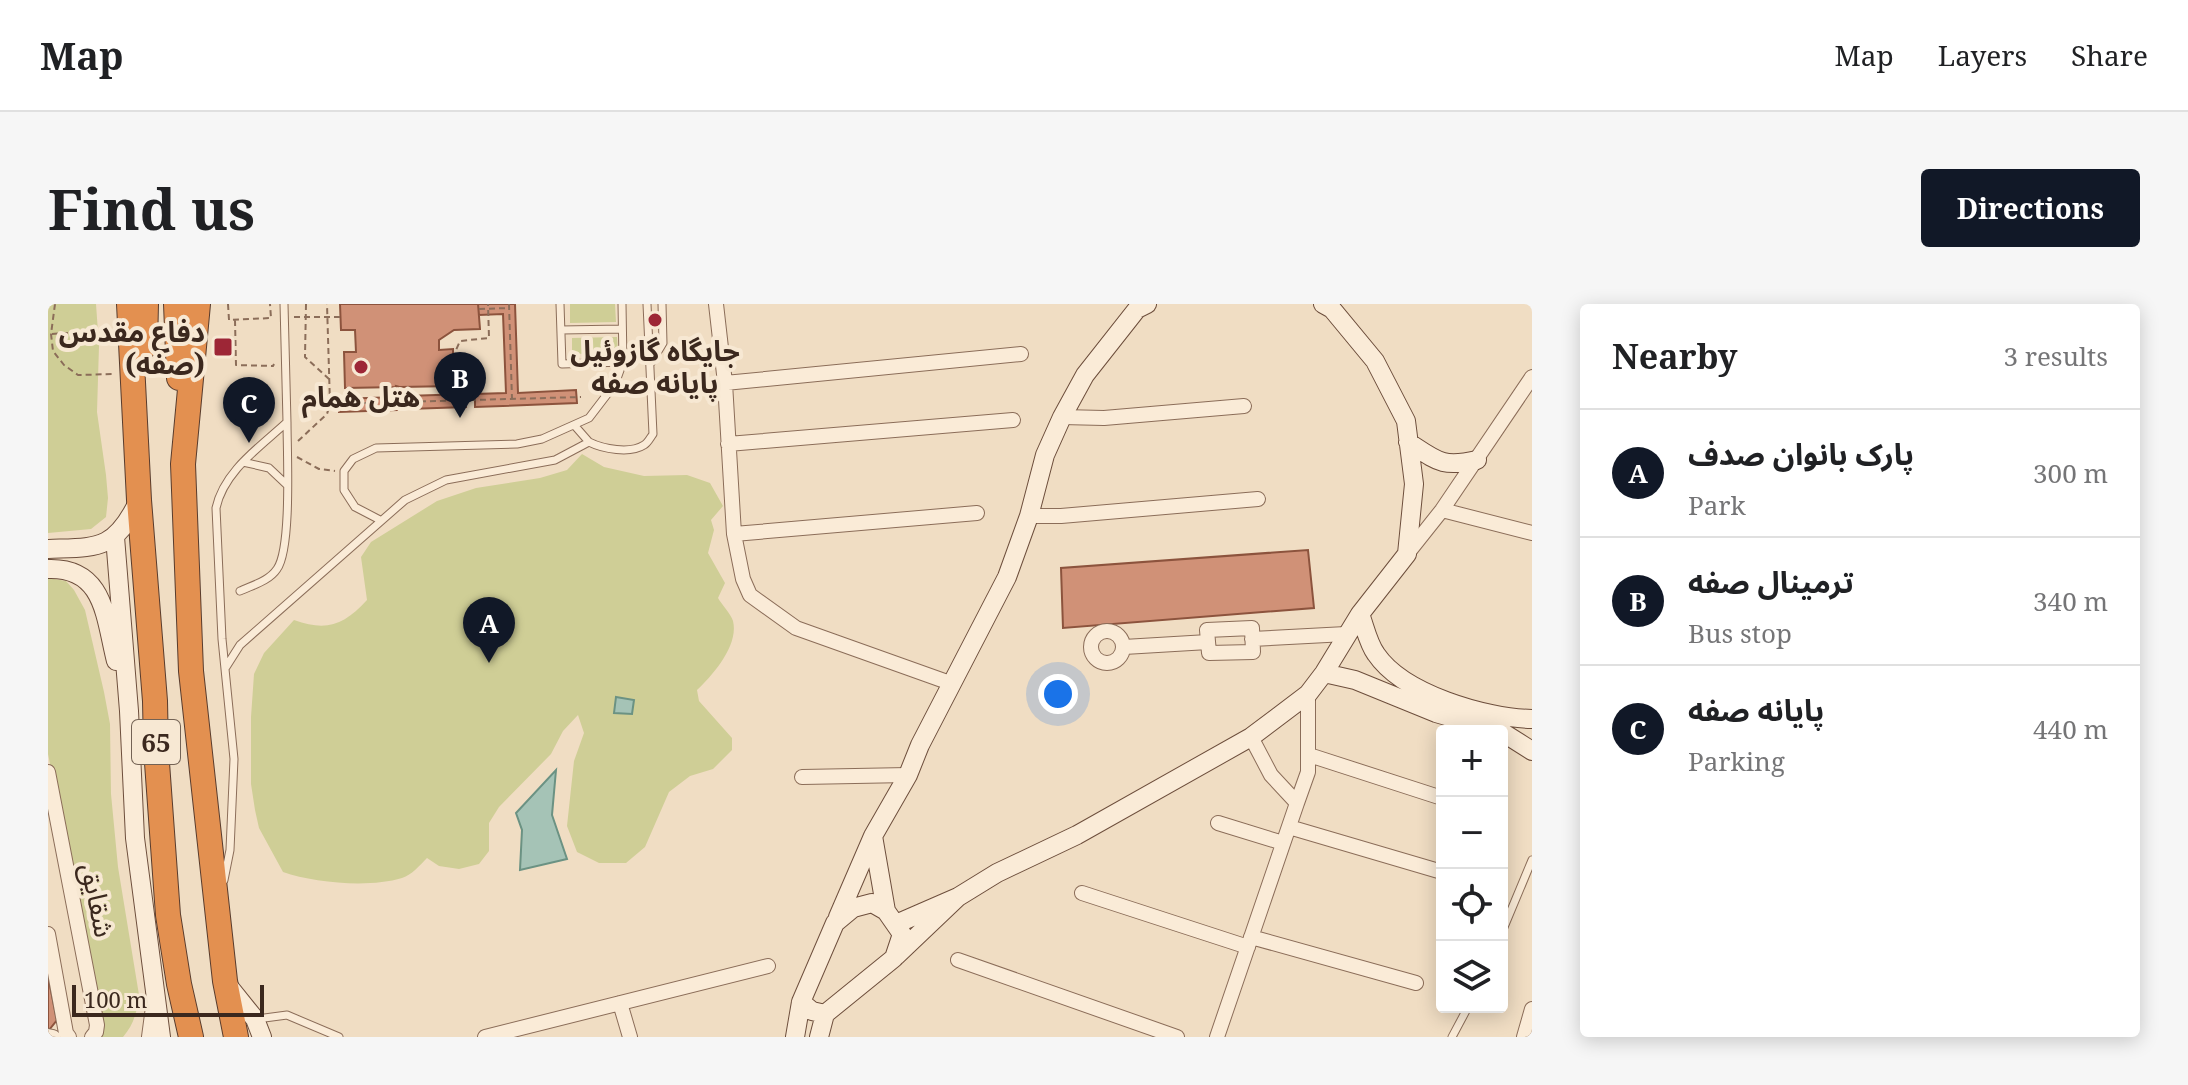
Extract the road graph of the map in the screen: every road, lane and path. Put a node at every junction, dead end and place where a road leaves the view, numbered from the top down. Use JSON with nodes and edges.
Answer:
{"nodes":[{"id":1,"x":55,"y":304,"type":"edge"},
{"id":2,"x":129,"y":304,"type":"edge"},
{"id":3,"x":146,"y":304,"type":"edge"},
{"id":4,"x":176,"y":304,"type":"edge"},
{"id":5,"x":198,"y":304,"type":"edge"},
{"id":6,"x":228,"y":304,"type":"edge"},
{"id":7,"x":270,"y":304,"type":"edge"},
{"id":8,"x":284,"y":304,"type":"edge"},
{"id":9,"x":306,"y":304,"type":"edge"},
{"id":10,"x":327,"y":304,"type":"edge"},
{"id":11,"x":488,"y":304,"type":"edge"},
{"id":12,"x":560,"y":304,"type":"edge"},
{"id":13,"x":622,"y":304,"type":"edge"},
{"id":14,"x":647,"y":304,"type":"edge"},
{"id":15,"x":662,"y":304,"type":"edge"},
{"id":16,"x":716,"y":304,"type":"edge"},
{"id":17,"x":1323,"y":304,"type":"edge"},
{"id":18,"x":509,"y":306,"type":"edge"},
{"id":19,"x":1141,"y":306,"type":"edge"},
{"id":20,"x":479,"y":309,"type":"dead end"},
{"id":21,"x":285,"y":317,"type":"junction"},
{"id":22,"x":306,"y":317,"type":"junction"},
{"id":23,"x":327,"y":317,"type":"junction"},
{"id":24,"x":340,"y":317,"type":"dead end"},
{"id":25,"x":235,"y":320,"type":"junction"},
{"id":26,"x":622,"y":329,"type":"junction"},
{"id":27,"x":561,"y":330,"type":"junction"},
{"id":28,"x":97,"y":331,"type":"dead end"},
{"id":29,"x":51,"y":334,"type":"junction"},
{"id":30,"x":279,"y":352,"type":"dead end"},
{"id":31,"x":1021,"y":354,"type":"dead end"},
{"id":32,"x":623,"y":362,"type":"junction"},
{"id":33,"x":650,"y":365,"type":"junction"},
{"id":34,"x":109,"y":375,"type":"dead end"},
{"id":35,"x":1532,"y":377,"type":"edge"},
{"id":36,"x":330,"y":380,"type":"junction"},
{"id":37,"x":725,"y":383,"type":"junction"},
{"id":38,"x":581,"y":397,"type":"dead end"},
{"id":39,"x":512,"y":399,"type":"junction"},
{"id":40,"x":457,"y":400,"type":"junction"},
{"id":41,"x":330,"y":404,"type":"junction"},
{"id":42,"x":1244,"y":406,"type":"dead end"},
{"id":43,"x":1062,"y":417,"type":"junction"},
{"id":44,"x":1013,"y":420,"type":"dead end"},
{"id":45,"x":287,"y":422,"type":"junction"},
{"id":46,"x":575,"y":426,"type":"junction"},
{"id":47,"x":589,"y":442,"type":"junction"},
{"id":48,"x":1408,"y":442,"type":"junction"},
{"id":49,"x":728,"y":444,"type":"junction"},
{"id":50,"x":287,"y":452,"type":"junction"},
{"id":51,"x":1477,"y":460,"type":"junction"},
{"id":52,"x":243,"y":462,"type":"junction"},
{"id":53,"x":183,"y":464,"type":"junction"},
{"id":54,"x":344,"y":471,"type":"junction"},
{"id":55,"x":287,"y":485,"type":"junction"},
{"id":56,"x":1258,"y":499,"type":"dead end"},
{"id":57,"x":139,"y":500,"type":"junction"},
{"id":58,"x":1442,"y":510,"type":"junction"},
{"id":59,"x":977,"y":513,"type":"dead end"},
{"id":60,"x":1029,"y":516,"type":"junction"},
{"id":61,"x":380,"y":520,"type":"junction"},
{"id":62,"x":1532,"y":533,"type":"edge"},
{"id":63,"x":734,"y":534,"type":"junction"},
{"id":64,"x":115,"y":537,"type":"junction"},
{"id":65,"x":48,"y":549,"type":"edge"},
{"id":66,"x":1407,"y":554,"type":"junction"},
{"id":67,"x":48,"y":569,"type":"edge"},
{"id":68,"x":240,"y":591,"type":"dead end"},
{"id":69,"x":1360,"y":614,"type":"junction"},
{"id":70,"x":1346,"y":634,"type":"junction"},
{"id":71,"x":1124,"y":647,"type":"dead end"},
{"id":72,"x":226,"y":667,"type":"junction"},
{"id":73,"x":1324,"y":673,"type":"junction"},
{"id":74,"x":953,"y":684,"type":"junction"},
{"id":75,"x":1308,"y":694,"type":"junction"},
{"id":76,"x":129,"y":711,"type":"junction"},
{"id":77,"x":1532,"y":719,"type":"edge"},
{"id":78,"x":1476,"y":725,"type":"edge"},
{"id":79,"x":1251,"y":737,"type":"junction"},
{"id":80,"x":1508,"y":737,"type":"edge"},
{"id":81,"x":1532,"y":751,"type":"edge"},
{"id":82,"x":1309,"y":755,"type":"junction"},
{"id":83,"x":48,"y":772,"type":"edge"},
{"id":84,"x":908,"y":775,"type":"junction"},
{"id":85,"x":802,"y":777,"type":"dead end"},
{"id":86,"x":1439,"y":797,"type":"edge"},
{"id":87,"x":1297,"y":803,"type":"junction"},
{"id":88,"x":1218,"y":823,"type":"dead end"},
{"id":89,"x":1289,"y":827,"type":"junction"},
{"id":90,"x":873,"y":836,"type":"junction"},
{"id":91,"x":1283,"y":843,"type":"junction"},
{"id":92,"x":1532,"y":860,"type":"edge"},
{"id":93,"x":1436,"y":870,"type":"edge"},
{"id":94,"x":1082,"y":893,"type":"dead end"},
{"id":95,"x":958,"y":897,"type":"junction"},
{"id":96,"x":217,"y":915,"type":"junction"},
{"id":97,"x":891,"y":918,"type":"junction"},
{"id":98,"x":1508,"y":918,"type":"edge"},
{"id":99,"x":835,"y":923,"type":"junction"},
{"id":100,"x":48,"y":934,"type":"edge"},
{"id":101,"x":1250,"y":942,"type":"junction"},
{"id":102,"x":894,"y":958,"type":"junction"},
{"id":103,"x":958,"y":960,"type":"dead end"},
{"id":104,"x":48,"y":966,"type":"edge"},
{"id":105,"x":768,"y":966,"type":"dead end"},
{"id":106,"x":57,"y":980,"type":"junction"},
{"id":107,"x":225,"y":981,"type":"junction"},
{"id":108,"x":1416,"y":983,"type":"dead end"},
{"id":109,"x":179,"y":984,"type":"junction"},
{"id":110,"x":155,"y":991,"type":"junction"},
{"id":111,"x":801,"y":1002,"type":"junction"},
{"id":112,"x":620,"y":1003,"type":"junction"},
{"id":113,"x":1532,"y":1009,"type":"edge"},
{"id":114,"x":1465,"y":1013,"type":"edge"},
{"id":115,"x":825,"y":1014,"type":"junction"},
{"id":116,"x":258,"y":1028,"type":"edge"},
{"id":117,"x":69,"y":1037,"type":"edge"},
{"id":118,"x":92,"y":1037,"type":"edge"},
{"id":119,"x":149,"y":1037,"type":"edge"},
{"id":120,"x":161,"y":1037,"type":"edge"},
{"id":121,"x":185,"y":1037,"type":"edge"},
{"id":122,"x":191,"y":1037,"type":"edge"},
{"id":123,"x":236,"y":1037,"type":"edge"},
{"id":124,"x":339,"y":1037,"type":"edge"},
{"id":125,"x":485,"y":1037,"type":"edge"},
{"id":126,"x":630,"y":1037,"type":"edge"},
{"id":127,"x":795,"y":1037,"type":"edge"},
{"id":128,"x":819,"y":1037,"type":"edge"},
{"id":129,"x":1177,"y":1037,"type":"edge"},
{"id":130,"x":1217,"y":1037,"type":"edge"},
{"id":131,"x":1452,"y":1037,"type":"edge"},
{"id":132,"x":1524,"y":1037,"type":"edge"}],
"edges":[{"from":1,"to":29,"type":"path"},
{"from":2,"to":57,"type":"highway","number":"65"},
{"from":3,"to":57,"type":"highway"},
{"from":4,"to":53,"type":"highway"},
{"from":5,"to":53,"type":"highway","number":"65"},
{"from":6,"to":25,"type":"path"},
{"from":7,"to":25,"type":"path"},
{"from":8,"to":21,"type":"lane"},
{"from":9,"to":22,"type":"path"},
{"from":10,"to":23,"type":"path"},
{"from":11,"to":40,"type":"path"},
{"from":12,"to":27,"type":"lane"},
{"from":13,"to":26,"type":"lane"},
{"from":14,"to":33,"type":"lane"},
{"from":15,"to":33,"type":"lane"},
{"from":16,"to":37,"type":"street"},
{"from":17,"to":48,"type":"street"},
{"from":18,"to":20,"type":"path"},
{"from":18,"to":39,"type":"path"},
{"from":19,"to":43,"type":"street"},
{"from":21,"to":22,"type":"path"},
{"from":21,"to":45,"type":"lane"},
{"from":22,"to":23,"type":"path"},
{"from":22,"to":36,"type":"path"},
{"from":23,"to":24,"type":"path"},
{"from":23,"to":36,"type":"path"},
{"from":25,"to":30,"type":"path"},
{"from":26,"to":27,"type":"lane"},
{"from":26,"to":32,"type":"lane"},
{"from":27,"to":32,"type":"lane"},
{"from":28,"to":29,"type":"path"},
{"from":29,"to":34,"type":"path"},
{"from":31,"to":37,"type":"street"},
{"from":32,"to":46,"type":"lane"},
{"from":33,"to":47,"type":"lane"},
{"from":35,"to":51,"type":"street"},
{"from":36,"to":41,"type":"path"},
{"from":37,"to":49,"type":"street"},
{"from":38,"to":39,"type":"path"},
{"from":39,"to":40,"type":"path"},
{"from":40,"to":41,"type":"path"},
{"from":41,"to":50,"type":"path"},
{"from":42,"to":43,"type":"street"},
{"from":43,"to":60,"type":"street"},
{"from":44,"to":49,"type":"street"},
{"from":45,"to":50,"type":"lane"},
{"from":45,"to":52,"type":"lane"},
{"from":46,"to":47,"type":"lane"},
{"from":46,"to":54,"type":"lane"},
{"from":47,"to":61,"type":"lane"},
{"from":48,"to":51,"type":"street"},
{"from":48,"to":66,"type":"street"},
{"from":49,"to":63,"type":"street"},
{"from":50,"to":54,"type":"path"},
{"from":50,"to":55,"type":"lane"},
{"from":51,"to":58,"type":"street"},
{"from":52,"to":55,"type":"lane"},
{"from":52,"to":72,"type":"lane"},
{"from":53,"to":96,"type":"highway","number":"65"},
{"from":54,"to":61,"type":"lane"},
{"from":55,"to":68,"type":"lane"},
{"from":56,"to":60,"type":"street"},
{"from":57,"to":64,"type":"street"},
{"from":57,"to":109,"type":"highway","number":"65"},
{"from":58,"to":62,"type":"street"},
{"from":58,"to":66,"type":"street"},
{"from":59,"to":63,"type":"street"},
{"from":60,"to":74,"type":"street"},
{"from":61,"to":72,"type":"lane"},
{"from":63,"to":74,"type":"street"},
{"from":64,"to":65,"type":"street"},
{"from":64,"to":76,"type":"street"},
{"from":66,"to":69,"type":"street"},
{"from":67,"to":76,"type":"street"},
{"from":69,"to":70,"type":"street"},
{"from":69,"to":77,"type":"street"},
{"from":70,"to":71,"type":"street"},
{"from":70,"to":73,"type":"street"},
{"from":72,"to":96,"type":"lane"},
{"from":73,"to":75,"type":"street"},
{"from":73,"to":78,"type":"street"},
{"from":74,"to":84,"type":"street"},
{"from":75,"to":79,"type":"street"},
{"from":75,"to":82,"type":"street"},
{"from":76,"to":110,"type":"street"},
{"from":79,"to":87,"type":"street"},
{"from":79,"to":95,"type":"street"},
{"from":80,"to":81,"type":"street"},
{"from":82,"to":86,"type":"street"},
{"from":82,"to":87,"type":"street"},
{"from":83,"to":118,"type":"street","name":"شقایق"},
{"from":84,"to":85,"type":"street"},
{"from":84,"to":90,"type":"street"},
{"from":87,"to":89,"type":"street"},
{"from":88,"to":91,"type":"street"},
{"from":89,"to":91,"type":"street"},
{"from":89,"to":93,"type":"street"},
{"from":90,"to":97,"type":"street"},
{"from":90,"to":99,"type":"street"},
{"from":91,"to":101,"type":"street"},
{"from":92,"to":98,"type":"lane"},
{"from":94,"to":101,"type":"street"},
{"from":95,"to":97,"type":"street"},
{"from":95,"to":102,"type":"street"},
{"from":96,"to":107,"type":"highway","number":"65"},
{"from":97,"to":99,"type":"street"},
{"from":97,"to":102,"type":"street"},
{"from":99,"to":111,"type":"street"},
{"from":100,"to":106,"type":"street","name":"شقایق"},
{"from":101,"to":108,"type":"street"},
{"from":101,"to":130,"type":"street"},
{"from":102,"to":115,"type":"street"},
{"from":103,"to":129,"type":"street"},
{"from":104,"to":106,"type":"street"},
{"from":105,"to":112,"type":"street"},
{"from":106,"to":117,"type":"street","name":"شقایق"},
{"from":107,"to":116,"type":"street"},
{"from":107,"to":123,"type":"highway","number":"65"},
{"from":109,"to":121,"type":"street"},
{"from":109,"to":122,"type":"highway","number":"65"},
{"from":110,"to":119,"type":"street"},
{"from":110,"to":120,"type":"street"},
{"from":111,"to":115,"type":"street"},
{"from":111,"to":127,"type":"street"},
{"from":112,"to":125,"type":"street"},
{"from":112,"to":126,"type":"street"},
{"from":113,"to":132,"type":"street"},
{"from":114,"to":131,"type":"lane"},
{"from":115,"to":128,"type":"street"},
{"from":116,"to":124,"type":"lane"}]}
